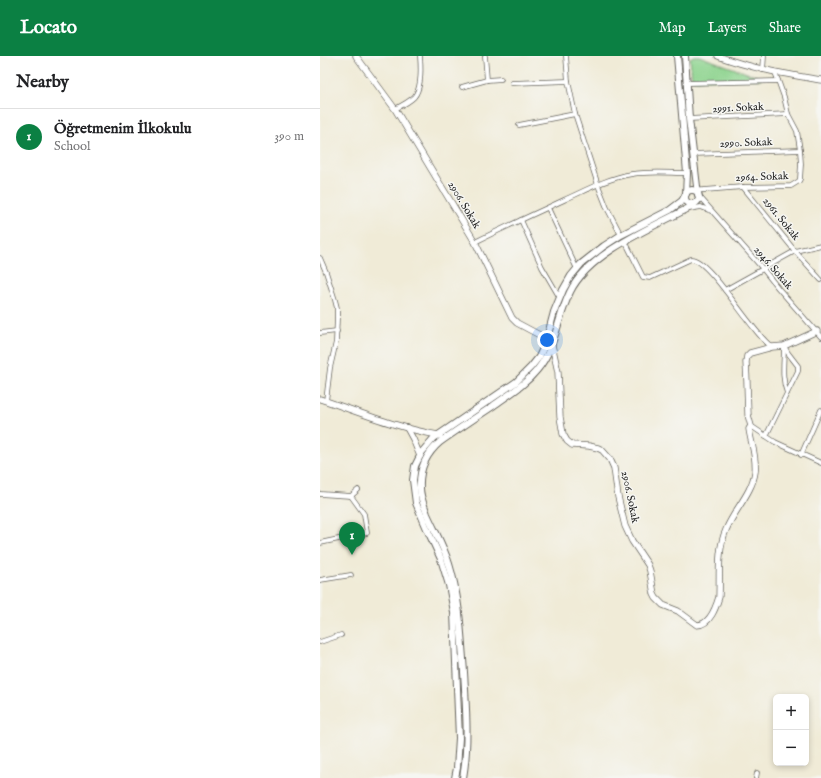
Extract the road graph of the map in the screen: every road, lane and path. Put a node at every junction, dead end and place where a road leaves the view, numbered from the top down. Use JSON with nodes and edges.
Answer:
{"nodes":[{"id":1,"x":356,"y":56,"type":"edge"},
{"id":2,"x":420,"y":56,"type":"edge"},
{"id":3,"x":486,"y":56,"type":"edge"},
{"id":4,"x":566,"y":56,"type":"edge"},
{"id":5,"x":677,"y":56,"type":"edge"},
{"id":6,"x":685,"y":56,"type":"edge"},
{"id":7,"x":718,"y":56,"type":"edge"},
{"id":8,"x":764,"y":56,"type":"edge"},
{"id":9,"x":763,"y":70,"type":"junction"},
{"id":10,"x":775,"y":72,"type":"junction"},
{"id":11,"x":501,"y":79,"type":"dead end"},
{"id":12,"x":487,"y":80,"type":"junction"},
{"id":13,"x":821,"y":80,"type":"edge"},
{"id":14,"x":568,"y":81,"type":"junction"},
{"id":15,"x":778,"y":81,"type":"junction"},
{"id":16,"x":512,"y":83,"type":"dead end"},
{"id":17,"x":686,"y":83,"type":"junction"},
{"id":18,"x":462,"y":87,"type":"dead end"},
{"id":19,"x":395,"y":110,"type":"junction"},
{"id":20,"x":575,"y":114,"type":"junction"},
{"id":21,"x":788,"y":114,"type":"junction"},
{"id":22,"x":689,"y":119,"type":"junction"},
{"id":23,"x":519,"y":124,"type":"dead end"},
{"id":24,"x":800,"y":150,"type":"junction"},
{"id":25,"x":693,"y":154,"type":"junction"},
{"id":26,"x":687,"y":173,"type":"junction"},
{"id":27,"x":598,"y":185,"type":"junction"},
{"id":28,"x":743,"y":187,"type":"junction"},
{"id":29,"x":696,"y":192,"type":"junction"},
{"id":30,"x":686,"y":194,"type":"junction"},
{"id":31,"x":695,"y":203,"type":"junction"},
{"id":32,"x":701,"y":207,"type":"junction"},
{"id":33,"x":548,"y":208,"type":"junction"},
{"id":34,"x":687,"y":209,"type":"junction"},
{"id":35,"x":712,"y":211,"type":"junction"},
{"id":36,"x":521,"y":220,"type":"junction"},
{"id":37,"x":621,"y":235,"type":"junction"},
{"id":38,"x":625,"y":241,"type":"junction"},
{"id":39,"x":475,"y":242,"type":"junction"},
{"id":40,"x":821,"y":245,"type":"edge"},
{"id":41,"x":796,"y":251,"type":"junction"},
{"id":42,"x":320,"y":258,"type":"edge"},
{"id":43,"x":577,"y":269,"type":"junction"},
{"id":44,"x":763,"y":269,"type":"junction"},
{"id":45,"x":821,"y":280,"type":"edge"},
{"id":46,"x":725,"y":290,"type":"junction"},
{"id":47,"x":560,"y":298,"type":"junction"},
{"id":48,"x":337,"y":331,"type":"junction"},
{"id":49,"x":817,"y":331,"type":"junction"},
{"id":50,"x":320,"y":333,"type":"edge"},
{"id":51,"x":821,"y":336,"type":"edge"},
{"id":52,"x":547,"y":339,"type":"junction"},
{"id":53,"x":552,"y":345,"type":"junction"},
{"id":54,"x":784,"y":346,"type":"junction"},
{"id":55,"x":772,"y":347,"type":"junction"},
{"id":56,"x":787,"y":393,"type":"junction"},
{"id":57,"x":320,"y":399,"type":"edge"},
{"id":58,"x":326,"y":401,"type":"junction"},
{"id":59,"x":821,"y":410,"type":"edge"},
{"id":60,"x":750,"y":426,"type":"junction"},
{"id":61,"x":407,"y":428,"type":"junction"},
{"id":62,"x":439,"y":434,"type":"junction"},
{"id":63,"x":766,"y":436,"type":"junction"},
{"id":64,"x":444,"y":439,"type":"junction"},
{"id":65,"x":802,"y":455,"type":"junction"},
{"id":66,"x":420,"y":456,"type":"junction"},
{"id":67,"x":821,"y":462,"type":"edge"},
{"id":68,"x":358,"y":490,"type":"dead end"},
{"id":69,"x":320,"y":494,"type":"edge"},
{"id":70,"x":351,"y":496,"type":"junction"},
{"id":71,"x":320,"y":543,"type":"edge"},
{"id":72,"x":351,"y":575,"type":"dead end"},
{"id":73,"x":320,"y":580,"type":"edge"},
{"id":74,"x":342,"y":635,"type":"dead end"},
{"id":75,"x":320,"y":642,"type":"edge"},
{"id":76,"x":757,"y":772,"type":"dead end"},
{"id":77,"x":455,"y":778,"type":"edge"},
{"id":78,"x":463,"y":778,"type":"edge"},
{"id":79,"x":756,"y":778,"type":"edge"}],
"edges":[{"from":1,"to":19,"type":"street","name":"2906. Sokak"},
{"from":2,"to":19,"type":"street"},
{"from":3,"to":12,"type":"street"},
{"from":4,"to":14,"type":"street"},
{"from":5,"to":26,"type":"main road"},
{"from":6,"to":17,"type":"main road"},
{"from":7,"to":9,"type":"street"},
{"from":8,"to":9,"type":"street"},
{"from":9,"to":10,"type":"street"},
{"from":10,"to":13,"type":"street"},
{"from":10,"to":15,"type":"street","name":"2964. Sokak"},
{"from":11,"to":12,"type":"street"},
{"from":12,"to":18,"type":"street"},
{"from":14,"to":16,"type":"street"},
{"from":14,"to":20,"type":"street"},
{"from":15,"to":17,"type":"street"},
{"from":15,"to":21,"type":"street","name":"2964. Sokak"},
{"from":17,"to":22,"type":"main road"},
{"from":19,"to":39,"type":"street","name":"2906. Sokak"},
{"from":20,"to":23,"type":"street"},
{"from":20,"to":27,"type":"street"},
{"from":21,"to":22,"type":"street","name":"2991. Sokak"},
{"from":21,"to":24,"type":"street","name":"2964. Sokak"},
{"from":22,"to":25,"type":"main road"},
{"from":24,"to":25,"type":"street","name":"2990. Sokak"},
{"from":24,"to":28,"type":"street","name":"2964. Sokak"},
{"from":25,"to":29,"type":"main road"},
{"from":26,"to":27,"type":"street"},
{"from":26,"to":30,"type":"main road"},
{"from":27,"to":33,"type":"street"},
{"from":27,"to":37,"type":"street"},
{"from":28,"to":29,"type":"street","name":"2964. Sokak"},
{"from":28,"to":41,"type":"street","name":"2961. Sokak"},
{"from":29,"to":30,"type":"main road"},
{"from":29,"to":31,"type":"main road"},
{"from":29,"to":35,"type":"street","name":"2946. Sokak"},
{"from":30,"to":31,"type":"main road"},
{"from":30,"to":37,"type":"main road"},
{"from":31,"to":32,"type":"street"},
{"from":31,"to":34,"type":"main road"},
{"from":32,"to":34,"type":"street"},
{"from":32,"to":35,"type":"street"},
{"from":33,"to":36,"type":"street"},
{"from":33,"to":43,"type":"street"},
{"from":34,"to":38,"type":"main road"},
{"from":35,"to":44,"type":"street","name":"2946. Sokak"},
{"from":36,"to":39,"type":"street"},
{"from":36,"to":47,"type":"street"},
{"from":37,"to":43,"type":"main road"},
{"from":38,"to":46,"type":"street"},
{"from":38,"to":53,"type":"main road"},
{"from":39,"to":52,"type":"street","name":"2906. Sokak"},
{"from":40,"to":41,"type":"street"},
{"from":41,"to":44,"type":"street"},
{"from":41,"to":45,"type":"street","name":"2961. Sokak"},
{"from":42,"to":48,"type":"street"},
{"from":43,"to":47,"type":"main road"},
{"from":44,"to":46,"type":"street"},
{"from":44,"to":49,"type":"street","name":"2946. Sokak"},
{"from":46,"to":55,"type":"street"},
{"from":47,"to":52,"type":"main road"},
{"from":48,"to":50,"type":"street"},
{"from":48,"to":58,"type":"street"},
{"from":49,"to":51,"type":"street","name":"2946. Sokak"},
{"from":49,"to":54,"type":"street","name":"2906. Sokak"},
{"from":52,"to":53,"type":"street","name":"2906. Sokak"},
{"from":52,"to":62,"type":"main road"},
{"from":53,"to":60,"type":"street","name":"2906. Sokak"},
{"from":53,"to":64,"type":"main road"},
{"from":54,"to":55,"type":"street","name":"2906. Sokak"},
{"from":54,"to":56,"type":"street"},
{"from":54,"to":56,"type":"street"},
{"from":55,"to":60,"type":"street","name":"2906. Sokak"},
{"from":56,"to":63,"type":"street"},
{"from":57,"to":58,"type":"street"},
{"from":58,"to":61,"type":"street"},
{"from":59,"to":65,"type":"street"},
{"from":60,"to":63,"type":"street"},
{"from":61,"to":62,"type":"street"},
{"from":61,"to":66,"type":"street"},
{"from":62,"to":64,"type":"street"},
{"from":62,"to":66,"type":"main road"},
{"from":63,"to":65,"type":"street"},
{"from":64,"to":78,"type":"main road"},
{"from":65,"to":67,"type":"street"},
{"from":66,"to":77,"type":"main road"},
{"from":68,"to":70,"type":"street"},
{"from":69,"to":70,"type":"street"},
{"from":70,"to":71,"type":"street"},
{"from":72,"to":73,"type":"street"},
{"from":74,"to":75,"type":"street"},
{"from":76,"to":79,"type":"street"}]}
